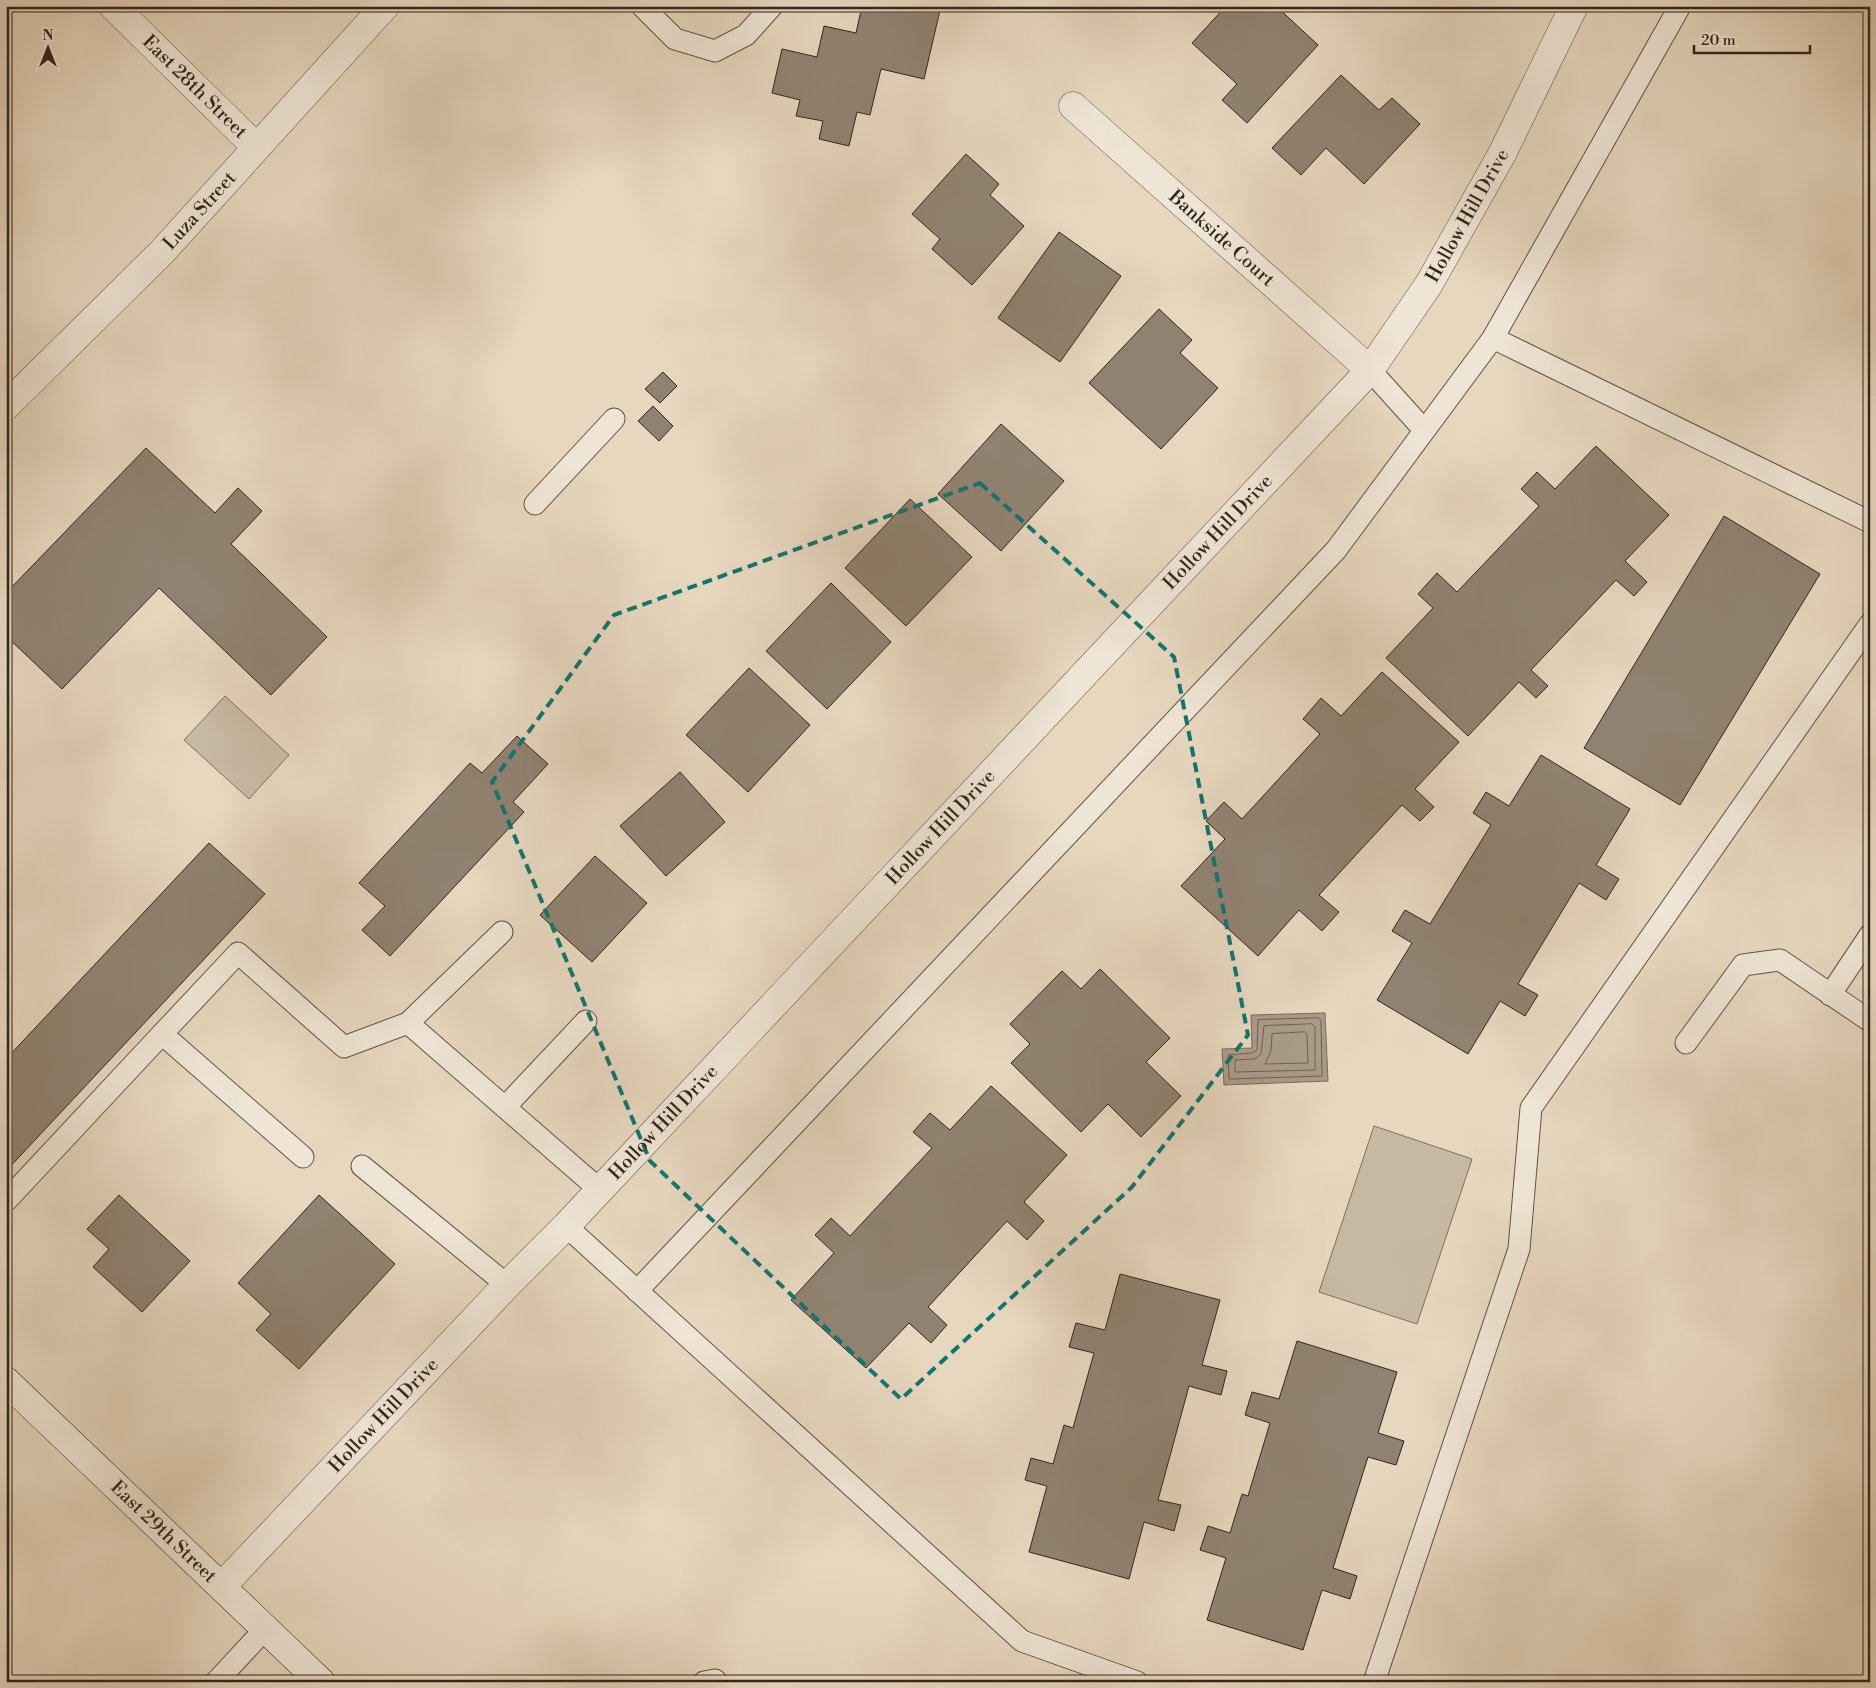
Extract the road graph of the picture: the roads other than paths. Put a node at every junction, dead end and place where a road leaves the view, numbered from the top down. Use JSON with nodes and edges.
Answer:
{"nodes":[{"id":1,"x":112,"y":6,"type":"edge"},
{"id":2,"x":385,"y":6,"type":"edge"},
{"id":3,"x":642,"y":6,"type":"edge"},
{"id":4,"x":772,"y":6,"type":"edge"},
{"id":5,"x":1574,"y":6,"type":"edge"},
{"id":6,"x":1680,"y":6,"type":"edge"},
{"id":7,"x":1073,"y":106,"type":"dead end"},
{"id":8,"x":256,"y":147,"type":"junction"},
{"id":9,"x":1493,"y":338,"type":"junction"},
{"id":10,"x":1370,"y":370,"type":"junction"},
{"id":11,"x":6,"y":406,"type":"edge"},
{"id":12,"x":614,"y":419,"type":"dead end"},
{"id":13,"x":1424,"y":430,"type":"junction"},
{"id":14,"x":536,"y":504,"type":"dead end"},
{"id":15,"x":1870,"y":522,"type":"edge"},
{"id":16,"x":1870,"y":624,"type":"edge"},
{"id":17,"x":502,"y":932,"type":"dead end"},
{"id":18,"x":1870,"y":935,"type":"edge"},
{"id":19,"x":1830,"y":995,"type":"junction"},
{"id":20,"x":1870,"y":1020,"type":"edge"},
{"id":21,"x":586,"y":1021,"type":"dead end"},
{"id":22,"x":408,"y":1023,"type":"junction"},
{"id":23,"x":162,"y":1034,"type":"junction"},
{"id":24,"x":1686,"y":1044,"type":"dead end"},
{"id":25,"x":505,"y":1107,"type":"junction"},
{"id":26,"x":303,"y":1157,"type":"dead end"},
{"id":27,"x":362,"y":1166,"type":"dead end"},
{"id":28,"x":600,"y":1190,"type":"junction"},
{"id":29,"x":6,"y":1202,"type":"edge"},
{"id":30,"x":566,"y":1226,"type":"junction"},
{"id":31,"x":506,"y":1285,"type":"junction"},
{"id":32,"x":637,"y":1290,"type":"junction"},
{"id":33,"x":6,"y":1381,"type":"edge"},
{"id":34,"x":222,"y":1586,"type":"junction"},
{"id":35,"x":266,"y":1628,"type":"junction"},
{"id":36,"x":216,"y":1682,"type":"edge"},
{"id":37,"x":321,"y":1682,"type":"edge"},
{"id":38,"x":704,"y":1682,"type":"edge"},
{"id":39,"x":717,"y":1682,"type":"edge"},
{"id":40,"x":1137,"y":1682,"type":"edge"},
{"id":41,"x":1374,"y":1682,"type":"edge"}],
"edges":[{"from":1,"to":8,"type":"street","name":"East 28th Street"},
{"from":2,"to":8,"type":"street","name":"Luza Street"},
{"from":3,"to":4,"type":"lane"},
{"from":5,"to":10,"type":"street","name":"Hollow Hill Drive"},
{"from":6,"to":9,"type":"lane"},
{"from":7,"to":10,"type":"street","name":"Bankside Court"},
{"from":8,"to":11,"type":"street","name":"Luza Street"},
{"from":9,"to":13,"type":"lane"},
{"from":9,"to":15,"type":"lane"},
{"from":10,"to":13,"type":"lane"},
{"from":10,"to":28,"type":"street","name":"Hollow Hill Drive"},
{"from":12,"to":14,"type":"lane"},
{"from":13,"to":32,"type":"lane"},
{"from":16,"to":41,"type":"lane"},
{"from":17,"to":22,"type":"lane"},
{"from":18,"to":19,"type":"lane"},
{"from":19,"to":20,"type":"lane"},
{"from":19,"to":24,"type":"lane"},
{"from":21,"to":25,"type":"lane"},
{"from":22,"to":23,"type":"lane"},
{"from":22,"to":25,"type":"lane"},
{"from":23,"to":26,"type":"lane"},
{"from":23,"to":29,"type":"lane"},
{"from":25,"to":28,"type":"lane"},
{"from":27,"to":31,"type":"lane"},
{"from":28,"to":30,"type":"street","name":"Hollow Hill Drive"},
{"from":30,"to":31,"type":"street","name":"Hollow Hill Drive"},
{"from":30,"to":32,"type":"lane"},
{"from":31,"to":34,"type":"street","name":"Hollow Hill Drive"},
{"from":32,"to":40,"type":"lane"},
{"from":33,"to":34,"type":"street","name":"East 29th Street"},
{"from":34,"to":35,"type":"street","name":"East 29th Street"},
{"from":35,"to":36,"type":"lane"},
{"from":35,"to":37,"type":"street","name":"East 29th Street"},
{"from":38,"to":39,"type":"lane"}]}
